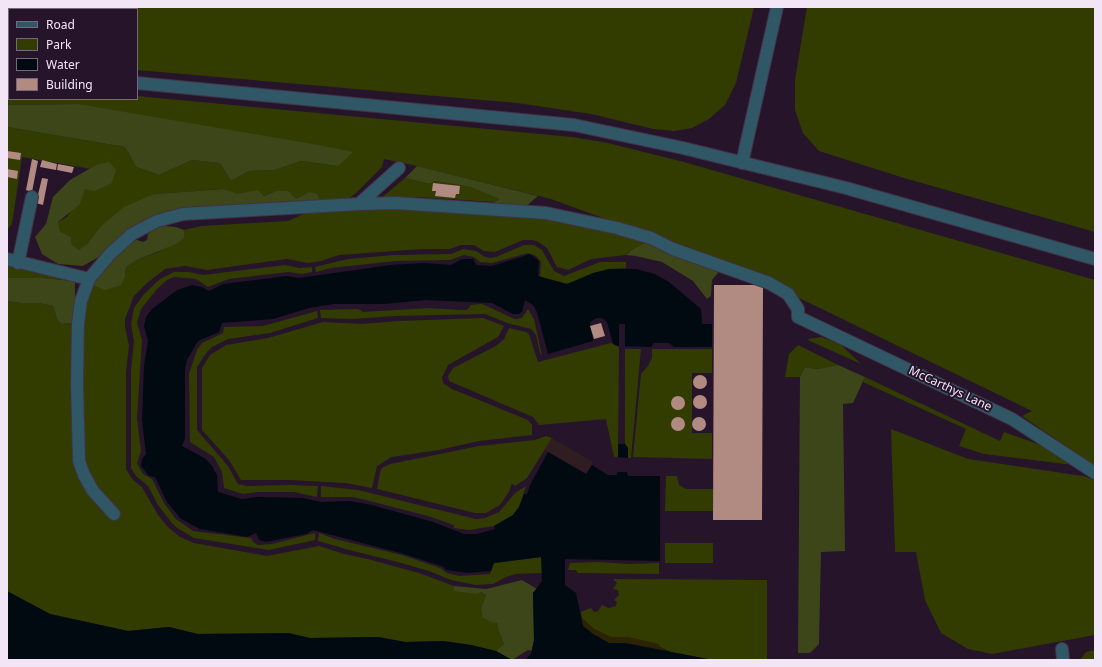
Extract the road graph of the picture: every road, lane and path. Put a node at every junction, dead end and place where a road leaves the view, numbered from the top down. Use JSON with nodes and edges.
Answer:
{"nodes":[{"id":1,"x":777,"y":7,"type":"edge"},
{"id":2,"x":138,"y":83,"type":"edge"},
{"id":3,"x":742,"y":163,"type":"junction"},
{"id":4,"x":399,"y":168,"type":"dead end"},
{"id":5,"x":32,"y":197,"type":"dead end"},
{"id":6,"x":359,"y":204,"type":"junction"},
{"id":7,"x":1095,"y":259,"type":"edge"},
{"id":8,"x":13,"y":261,"type":"edge"},
{"id":9,"x":89,"y":279,"type":"junction"},
{"id":10,"x":1095,"y":473,"type":"edge"},
{"id":11,"x":114,"y":514,"type":"dead end"}],
"edges":[{"from":1,"to":3,"type":"street"},
{"from":2,"to":3,"type":"street"},
{"from":3,"to":7,"type":"street"},
{"from":4,"to":6,"type":"street"},
{"from":5,"to":8,"type":"street"},
{"from":6,"to":9,"type":"street"},
{"from":6,"to":10,"type":"street","name":"McCarthys Lane"},
{"from":8,"to":9,"type":"street"},
{"from":9,"to":11,"type":"street"}]}
